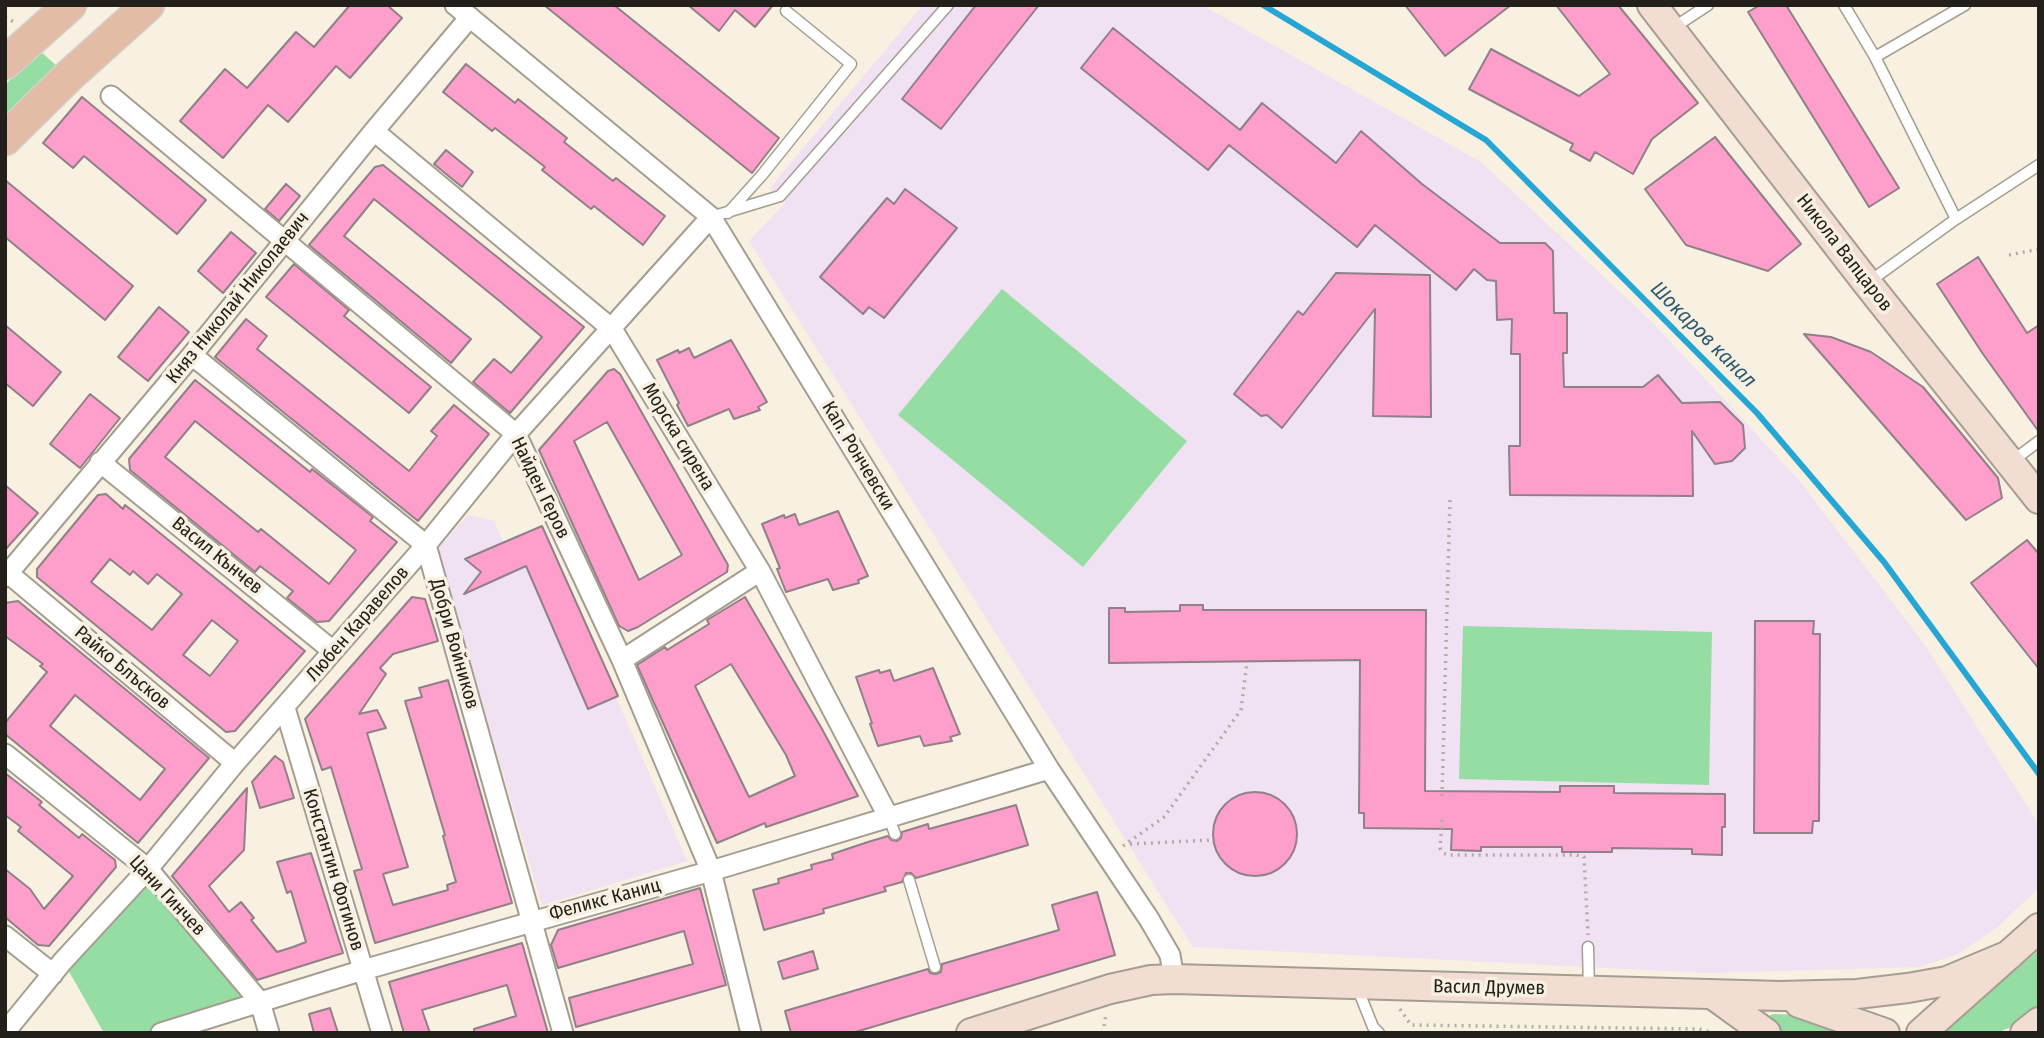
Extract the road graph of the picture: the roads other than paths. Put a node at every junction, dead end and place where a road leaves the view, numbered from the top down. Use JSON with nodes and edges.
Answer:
{"nodes":[{"id":1,"x":70,"y":5,"type":"edge"},
{"id":2,"x":148,"y":5,"type":"edge"},
{"id":3,"x":948,"y":5,"type":"edge"},
{"id":4,"x":1652,"y":5,"type":"edge"},
{"id":5,"x":1708,"y":5,"type":"edge"},
{"id":6,"x":1844,"y":5,"type":"edge"},
{"id":7,"x":1965,"y":5,"type":"edge"},
{"id":8,"x":462,"y":11,"type":"edge"},
{"id":9,"x":786,"y":11,"type":"dead end"},
{"id":10,"x":1671,"y":30,"type":"junction"},
{"id":11,"x":1875,"y":57,"type":"junction"},
{"id":12,"x":5,"y":63,"type":"edge"},
{"id":13,"x":111,"y":96,"type":"dead end"},
{"id":14,"x":374,"y":131,"type":"junction"},
{"id":15,"x":5,"y":139,"type":"edge"},
{"id":16,"x":2039,"y":165,"type":"edge"},
{"id":17,"x":719,"y":215,"type":"junction"},
{"id":18,"x":1955,"y":219,"type":"junction"},
{"id":19,"x":285,"y":240,"type":"junction"},
{"id":20,"x":1867,"y":284,"type":"junction"},
{"id":21,"x":612,"y":329,"type":"junction"},
{"id":22,"x":192,"y":355,"type":"junction"},
{"id":23,"x":516,"y":434,"type":"junction"},
{"id":24,"x":2039,"y":441,"type":"edge"},
{"id":25,"x":100,"y":462,"type":"junction"},
{"id":26,"x":2010,"y":463,"type":"junction"},
{"id":27,"x":2039,"y":499,"type":"edge"},
{"id":28,"x":426,"y":545,"type":"junction"},
{"id":29,"x":760,"y":571,"type":"junction"},
{"id":30,"x":7,"y":575,"type":"edge"},
{"id":31,"x":334,"y":651,"type":"junction"},
{"id":32,"x":622,"y":660,"type":"junction"},
{"id":33,"x":285,"y":708,"type":"junction"},
{"id":34,"x":5,"y":754,"type":"edge"},
{"id":35,"x":235,"y":763,"type":"junction"},
{"id":36,"x":1049,"y":769,"type":"junction"},
{"id":37,"x":892,"y":826,"type":"junction"},
{"id":38,"x":148,"y":869,"type":"junction"},
{"id":39,"x":711,"y":871,"type":"junction"},
{"id":40,"x":909,"y":880,"type":"dead end"},
{"id":41,"x":533,"y":920,"type":"junction"},
{"id":42,"x":2039,"y":928,"type":"edge"},
{"id":43,"x":5,"y":936,"type":"edge"},
{"id":44,"x":1588,"y":947,"type":"road end"},
{"id":45,"x":2009,"y":955,"type":"junction"},
{"id":46,"x":935,"y":967,"type":"dead end"},
{"id":47,"x":363,"y":970,"type":"junction"},
{"id":48,"x":53,"y":974,"type":"junction"},
{"id":49,"x":1174,"y":979,"type":"junction"},
{"id":50,"x":1589,"y":990,"type":"junction"},
{"id":51,"x":1710,"y":993,"type":"junction"},
{"id":52,"x":1359,"y":995,"type":"junction"},
{"id":53,"x":1780,"y":996,"type":"junction"},
{"id":54,"x":260,"y":1002,"type":"junction"},
{"id":55,"x":2039,"y":1022,"type":"edge"},
{"id":56,"x":5,"y":1032,"type":"edge"},
{"id":57,"x":161,"y":1033,"type":"edge"},
{"id":58,"x":269,"y":1033,"type":"edge"},
{"id":59,"x":382,"y":1033,"type":"edge"},
{"id":60,"x":563,"y":1033,"type":"edge"},
{"id":61,"x":751,"y":1033,"type":"edge"},
{"id":62,"x":971,"y":1033,"type":"edge"},
{"id":63,"x":1379,"y":1033,"type":"edge"},
{"id":64,"x":1766,"y":1033,"type":"edge"},
{"id":65,"x":1885,"y":1033,"type":"edge"},
{"id":66,"x":1921,"y":1033,"type":"edge"},
{"id":67,"x":2025,"y":1033,"type":"edge"}],
"edges":[{"from":1,"to":12,"type":"main road"},
{"from":2,"to":15,"type":"main road"},
{"from":3,"to":17,"type":"lane"},
{"from":4,"to":10,"type":"street","name":"Никола Вапцаров"},
{"from":5,"to":10,"type":"lane"},
{"from":6,"to":11,"type":"lane"},
{"from":7,"to":11,"type":"lane"},
{"from":8,"to":14,"type":"street","name":"Княз Николай Николаевич"},
{"from":8,"to":17,"type":"street","name":"Кап. Рончевски"},
{"from":9,"to":17,"type":"lane"},
{"from":10,"to":20,"type":"street","name":"Никола Вапцаров"},
{"from":11,"to":18,"type":"lane"},
{"from":13,"to":19,"type":"street","name":"Найден Геров"},
{"from":14,"to":19,"type":"street","name":"Княз Николай Николаевич"},
{"from":14,"to":21,"type":"street","name":"Морска сирена"},
{"from":16,"to":18,"type":"lane"},
{"from":17,"to":21,"type":"street","name":"Любен Каравелов"},
{"from":17,"to":36,"type":"street","name":"Кап. Рончевски"},
{"from":18,"to":20,"type":"lane"},
{"from":19,"to":22,"type":"street","name":"Княз Николай Николаевич"},
{"from":19,"to":23,"type":"street","name":"Найден Геров"},
{"from":20,"to":26,"type":"street","name":"Никола Вапцаров"},
{"from":21,"to":23,"type":"street","name":"Любен Каравелов"},
{"from":21,"to":29,"type":"street","name":"Морска сирена"},
{"from":22,"to":25,"type":"street","name":"Княз Николай Николаевич"},
{"from":22,"to":28,"type":"street"},
{"from":23,"to":28,"type":"street","name":"Любен Каравелов"},
{"from":23,"to":32,"type":"street","name":"Найден Геров"},
{"from":24,"to":26,"type":"lane"},
{"from":25,"to":30,"type":"street","name":"Княз Николай Николаевич"},
{"from":25,"to":31,"type":"street","name":"Васил Кънчев"},
{"from":26,"to":27,"type":"street","name":"Никола Вапцаров"},
{"from":28,"to":31,"type":"street","name":"Любен Каравелов"},
{"from":28,"to":41,"type":"street","name":"Добри Войников"},
{"from":29,"to":32,"type":"street"},
{"from":29,"to":37,"type":"street","name":"Морска сирена"},
{"from":30,"to":35,"type":"street","name":"Райко Блъсков"},
{"from":31,"to":33,"type":"street","name":"Любен Каравелов"},
{"from":32,"to":39,"type":"street","name":"Найден Геров"},
{"from":33,"to":35,"type":"street","name":"Любен Каравелов"},
{"from":33,"to":47,"type":"street","name":"Константин Фотинов"},
{"from":34,"to":38,"type":"street","name":"Цани Гинчев"},
{"from":35,"to":38,"type":"street","name":"Любен Каравелов"},
{"from":36,"to":37,"type":"street","name":"Феликс Каниц"},
{"from":36,"to":49,"type":"street","name":"Кап. Рончевски"},
{"from":37,"to":39,"type":"street","name":"Феликс Каниц"},
{"from":38,"to":48,"type":"street","name":"Любен Каравелов"},
{"from":38,"to":54,"type":"street","name":"Цани Гинчев"},
{"from":39,"to":41,"type":"street","name":"Феликс Каниц"},
{"from":39,"to":61,"type":"street","name":"Найден Геров"},
{"from":40,"to":46,"type":"lane"},
{"from":41,"to":47,"type":"street","name":"Феликс Каниц"},
{"from":41,"to":60,"type":"street","name":"Добри Войников"},
{"from":42,"to":45,"type":"street"},
{"from":43,"to":48,"type":"street"},
{"from":44,"to":50,"type":"lane"},
{"from":45,"to":53,"type":"street","name":"Васил Друмев"},
{"from":45,"to":66,"type":"street"},
{"from":47,"to":54,"type":"street","name":"Феликс Каниц"},
{"from":47,"to":59,"type":"street","name":"Константин Фотинов"},
{"from":48,"to":56,"type":"street","name":"Любен Каравелов"},
{"from":49,"to":52,"type":"street","name":"Васил Друмев"},
{"from":49,"to":62,"type":"street","name":"Васил Друмев"},
{"from":50,"to":51,"type":"street","name":"Васил Друмев"},
{"from":50,"to":52,"type":"street","name":"Васил Друмев"},
{"from":51,"to":53,"type":"street","name":"Васил Друмев"},
{"from":51,"to":64,"type":"street"},
{"from":52,"to":63,"type":"lane"},
{"from":53,"to":65,"type":"street"},
{"from":54,"to":57,"type":"street","name":"Феликс Каниц"},
{"from":54,"to":58,"type":"street","name":"Цани Гинчев"},
{"from":55,"to":67,"type":"street"}]}
